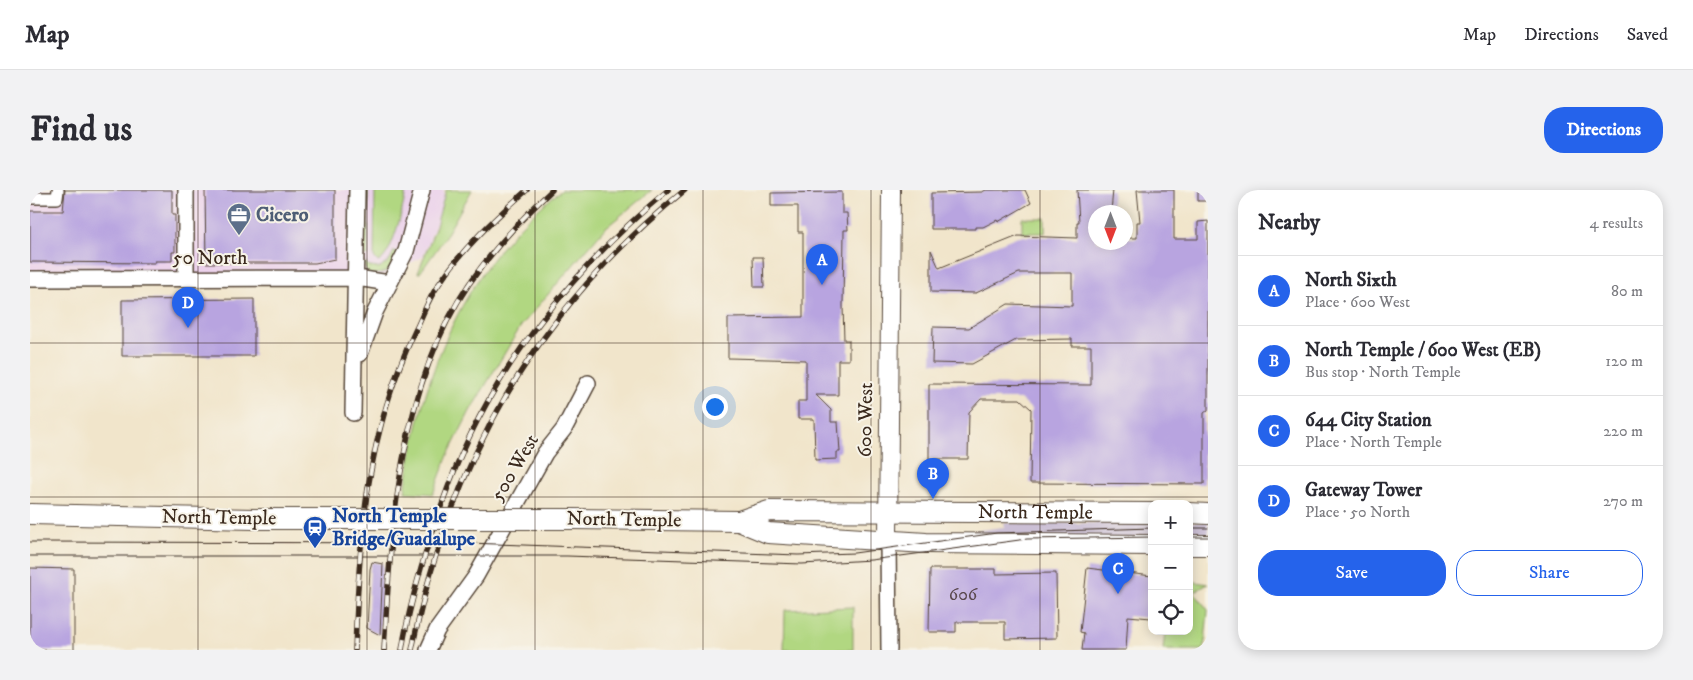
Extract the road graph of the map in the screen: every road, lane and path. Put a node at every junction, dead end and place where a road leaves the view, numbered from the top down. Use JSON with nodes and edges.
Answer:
{"nodes":[{"id":1,"x":58,"y":190,"type":"edge"},
{"id":2,"x":186,"y":190,"type":"edge"},
{"id":3,"x":357,"y":190,"type":"edge"},
{"id":4,"x":422,"y":190,"type":"edge"},
{"id":5,"x":891,"y":190,"type":"edge"},
{"id":6,"x":30,"y":198,"type":"edge"},
{"id":7,"x":186,"y":277,"type":"junction"},
{"id":8,"x":357,"y":278,"type":"junction"},
{"id":9,"x":30,"y":279,"type":"edge"},
{"id":10,"x":389,"y":283,"type":"junction"},
{"id":11,"x":355,"y":367,"type":"junction"},
{"id":12,"x":588,"y":384,"type":"dead end"},
{"id":13,"x":353,"y":413,"type":"dead end"},
{"id":14,"x":887,"y":510,"type":"junction"},
{"id":15,"x":1148,"y":513,"type":"edge"},
{"id":16,"x":1193,"y":513,"type":"edge"},
{"id":17,"x":30,"y":514,"type":"edge"},
{"id":18,"x":1208,"y":514,"type":"edge"},
{"id":19,"x":739,"y":522,"type":"junction"},
{"id":20,"x":888,"y":539,"type":"junction"},
{"id":21,"x":1148,"y":545,"type":"edge"},
{"id":22,"x":1193,"y":545,"type":"edge"},
{"id":23,"x":1208,"y":545,"type":"edge"},
{"id":24,"x":428,"y":650,"type":"edge"},
{"id":25,"x":889,"y":650,"type":"edge"}],
"edges":[{"from":1,"to":6,"type":"street"},
{"from":2,"to":7,"type":"street"},
{"from":3,"to":8,"type":"street"},
{"from":4,"to":10,"type":"street"},
{"from":5,"to":14,"type":"street","name":"600 West"},
{"from":7,"to":8,"type":"street","name":"50 North"},
{"from":7,"to":9,"type":"street","name":"50 North"},
{"from":8,"to":10,"type":"street","name":"50 North"},
{"from":8,"to":11,"type":"street"},
{"from":10,"to":11,"type":"street"},
{"from":11,"to":13,"type":"street"},
{"from":12,"to":24,"type":"street","name":"500 West"},
{"from":14,"to":15,"type":"main road","name":"North Temple"},
{"from":14,"to":19,"type":"main road","name":"North Temple"},
{"from":14,"to":20,"type":"street","name":"600 West"},
{"from":16,"to":18,"type":"main road"},
{"from":17,"to":19,"type":"main road","name":"North Temple","bridge":true},
{"from":19,"to":20,"type":"main road","name":"North Temple"},
{"from":20,"to":21,"type":"main road","name":"North Temple"},
{"from":20,"to":25,"type":"street","name":"600 West"},
{"from":22,"to":23,"type":"main road"}]}
